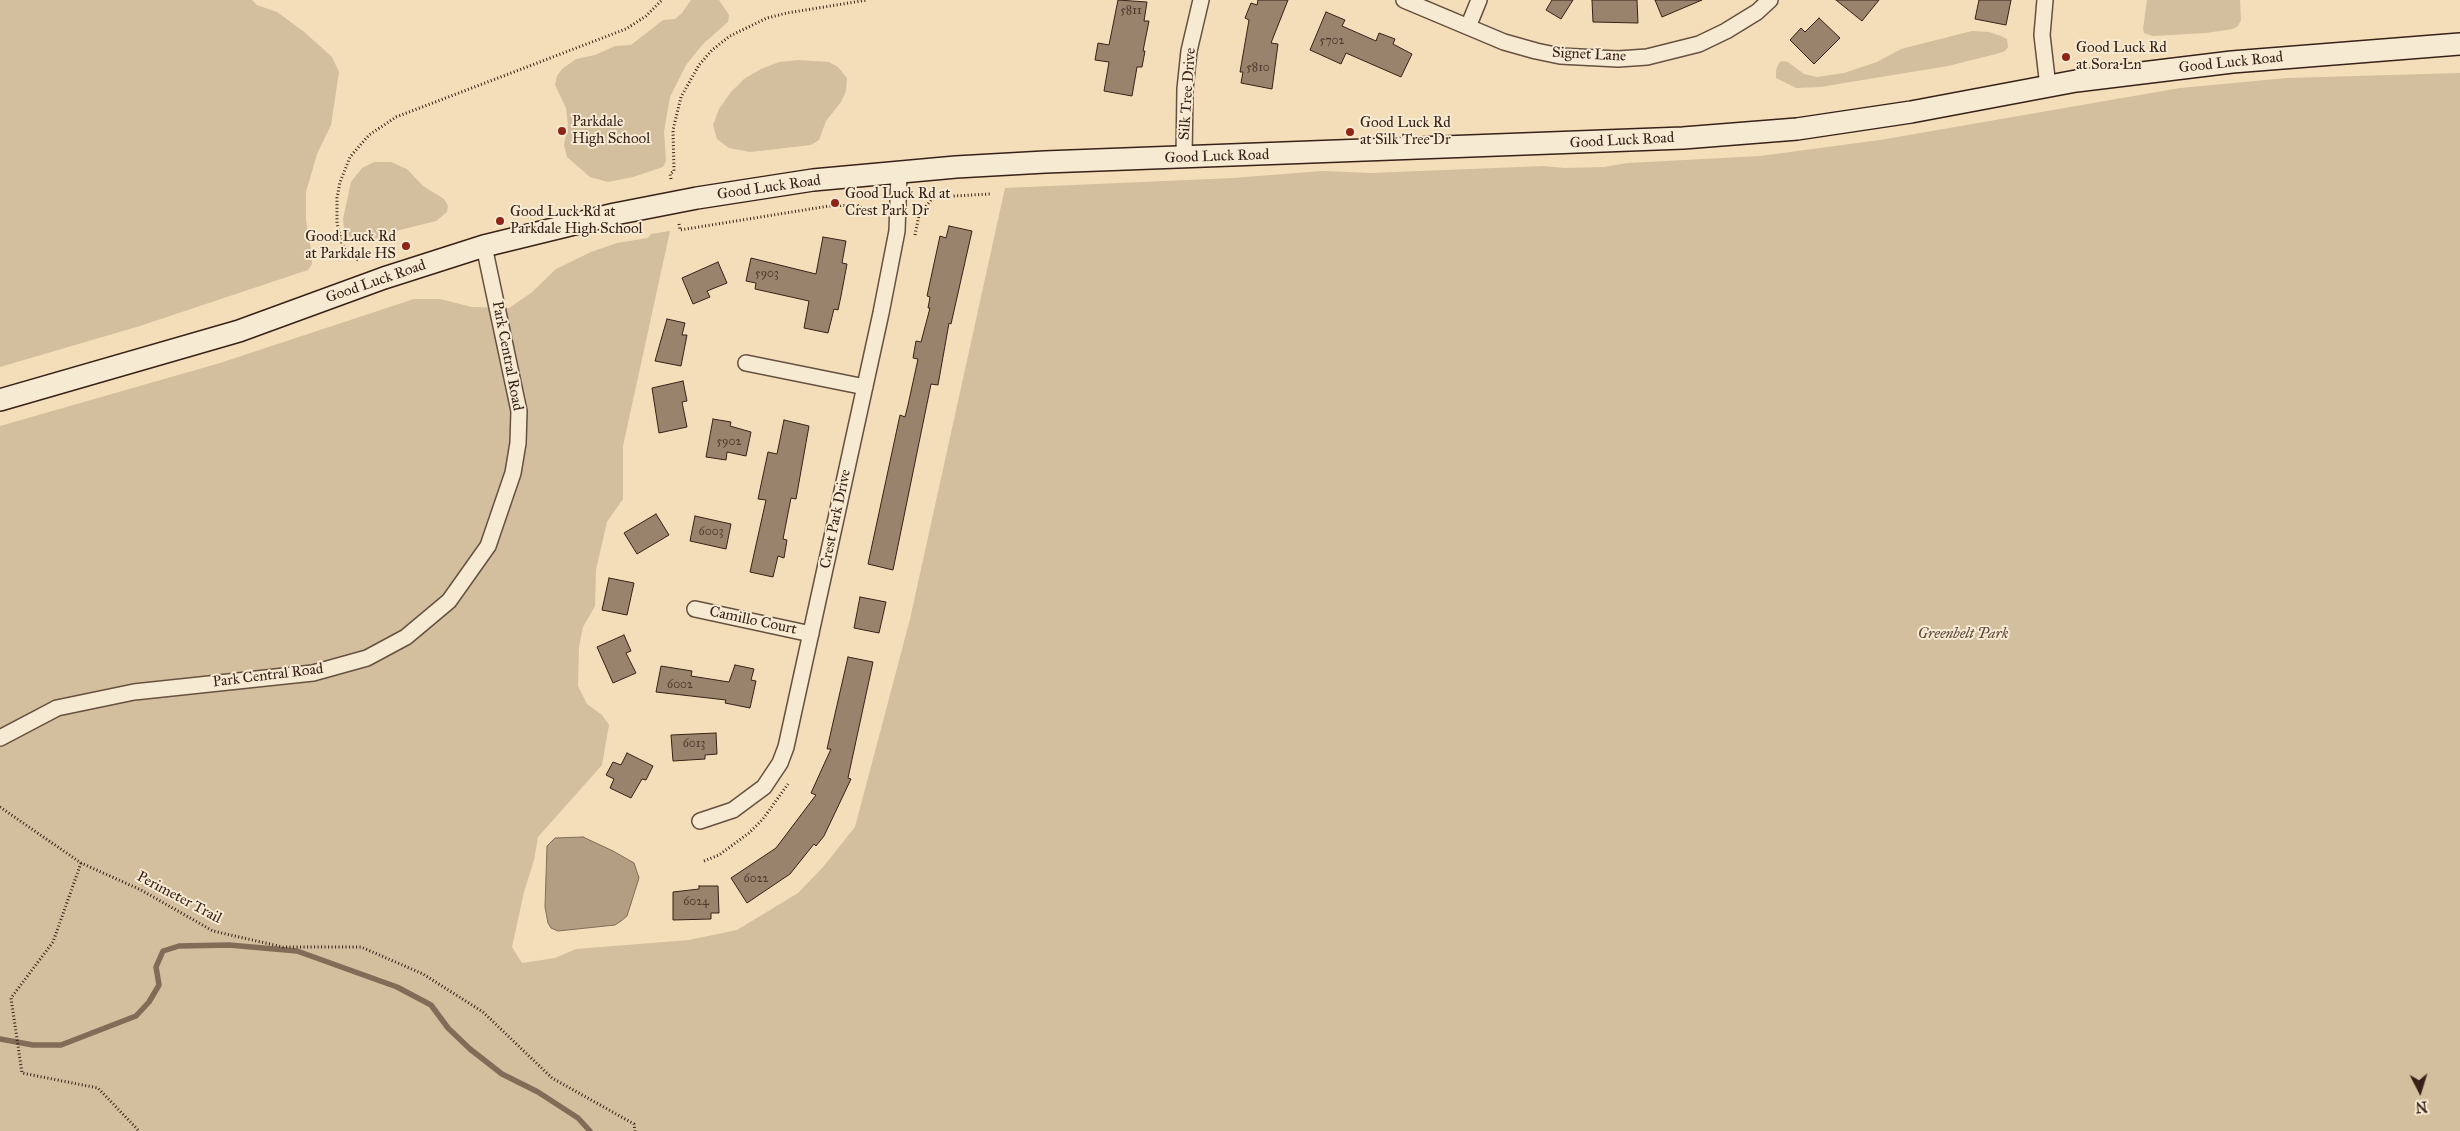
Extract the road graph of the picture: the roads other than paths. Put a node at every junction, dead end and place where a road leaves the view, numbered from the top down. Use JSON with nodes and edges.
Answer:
{"nodes":[{"id":1,"x":1201,"y":0,"type":"edge"},
{"id":2,"x":1404,"y":0,"type":"edge"},
{"id":3,"x":1479,"y":0,"type":"edge"},
{"id":4,"x":1770,"y":0,"type":"edge"},
{"id":5,"x":2045,"y":0,"type":"edge"},
{"id":6,"x":1468,"y":27,"type":"junction"},
{"id":7,"x":2460,"y":44,"type":"edge"},
{"id":8,"x":2048,"y":87,"type":"junction"},
{"id":9,"x":1184,"y":158,"type":"junction"},
{"id":10,"x":899,"y":173,"type":"junction"},
{"id":11,"x":484,"y":246,"type":"junction"},
{"id":12,"x":746,"y":363,"type":"dead end"},
{"id":13,"x":865,"y":387,"type":"junction"},
{"id":14,"x":0,"y":400,"type":"edge"},
{"id":15,"x":695,"y":609,"type":"dead end"},
{"id":16,"x":810,"y":634,"type":"junction"},
{"id":17,"x":0,"y":738,"type":"edge"},
{"id":18,"x":700,"y":821,"type":"dead end"}],
"edges":[{"from":1,"to":9,"type":"street","name":"Silk Tree Drive"},
{"from":2,"to":6,"type":"street","name":"Signet Lane"},
{"from":3,"to":6,"type":"street"},
{"from":4,"to":6,"type":"street","name":"Signet Lane"},
{"from":5,"to":8,"type":"street"},
{"from":7,"to":8,"type":"main road","name":"Good Luck Road"},
{"from":8,"to":9,"type":"main road","name":"Good Luck Road"},
{"from":9,"to":10,"type":"main road","name":"Good Luck Road"},
{"from":10,"to":11,"type":"main road","name":"Good Luck Road"},
{"from":10,"to":13,"type":"street","name":"Crest Park Drive"},
{"from":11,"to":14,"type":"main road","name":"Good Luck Road"},
{"from":11,"to":17,"type":"street","name":"Park Central Road"},
{"from":12,"to":13,"type":"street"},
{"from":13,"to":16,"type":"street","name":"Crest Park Drive"},
{"from":15,"to":16,"type":"street","name":"Camillo Court"},
{"from":16,"to":18,"type":"street","name":"Crest Park Drive"}]}
